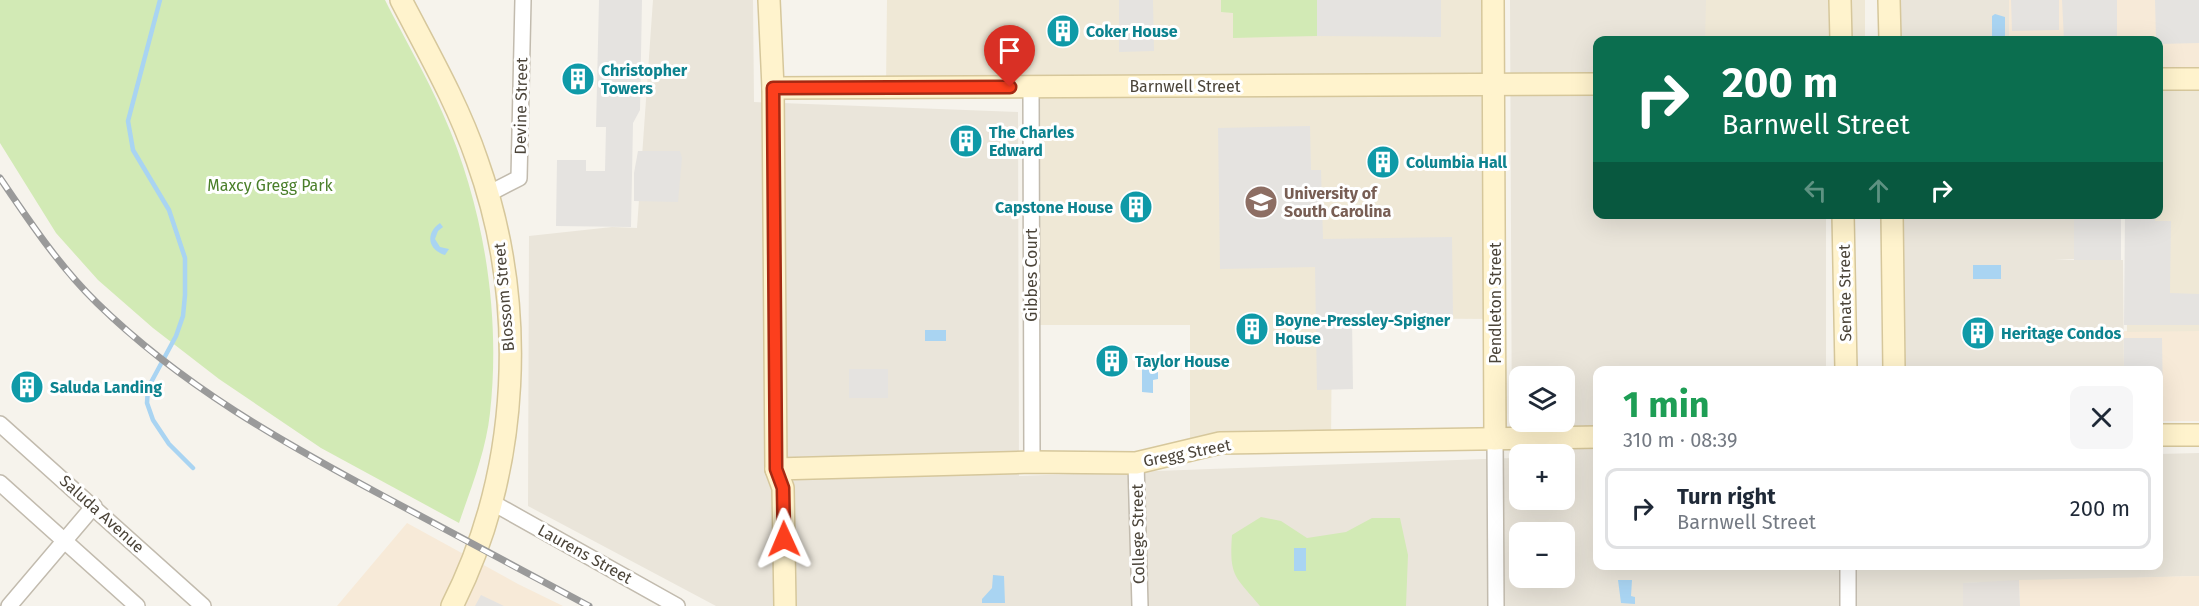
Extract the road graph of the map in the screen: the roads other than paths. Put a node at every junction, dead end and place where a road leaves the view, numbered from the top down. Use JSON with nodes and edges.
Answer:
{"nodes":[{"id":1,"x":401,"y":0,"type":"edge"},
{"id":2,"x":523,"y":0,"type":"edge"},
{"id":3,"x":769,"y":0,"type":"edge"},
{"id":4,"x":1493,"y":0,"type":"edge"},
{"id":5,"x":1840,"y":0,"type":"edge"},
{"id":6,"x":1889,"y":0,"type":"edge"},
{"id":7,"x":1840,"y":36,"type":"edge"},
{"id":8,"x":1890,"y":36,"type":"edge"},
{"id":9,"x":2199,"y":79,"type":"edge"},
{"id":10,"x":2163,"y":80,"type":"edge"},
{"id":11,"x":1593,"y":84,"type":"edge"},
{"id":12,"x":1493,"y":85,"type":"junction"},
{"id":13,"x":1031,"y":87,"type":"junction"},
{"id":14,"x":773,"y":88,"type":"junction"},
{"id":15,"x":488,"y":194,"type":"junction"},
{"id":16,"x":1843,"y":219,"type":"edge"},
{"id":17,"x":1892,"y":219,"type":"edge"},
{"id":18,"x":1846,"y":366,"type":"edge"},
{"id":19,"x":1894,"y":366,"type":"edge"},
{"id":20,"x":0,"y":424,"type":"edge"},
{"id":21,"x":2163,"y":435,"type":"edge"},
{"id":22,"x":2199,"y":435,"type":"edge"},
{"id":23,"x":1593,"y":437,"type":"edge"},
{"id":24,"x":1495,"y":439,"type":"junction"},
{"id":25,"x":1032,"y":462,"type":"junction"},
{"id":26,"x":1136,"y":463,"type":"junction"},
{"id":27,"x":776,"y":469,"type":"junction"},
{"id":28,"x":0,"y":483,"type":"edge"},
{"id":29,"x":0,"y":498,"type":"edge"},
{"id":30,"x":20,"y":500,"type":"junction"},
{"id":31,"x":493,"y":503,"type":"junction"},
{"id":32,"x":94,"y":506,"type":"junction"},
{"id":33,"x":66,"y":541,"type":"junction"},
{"id":34,"x":1848,"y":570,"type":"edge"},
{"id":35,"x":9,"y":606,"type":"edge"},
{"id":36,"x":137,"y":606,"type":"edge"},
{"id":37,"x":202,"y":606,"type":"edge"},
{"id":38,"x":452,"y":606,"type":"edge"},
{"id":39,"x":677,"y":606,"type":"edge"},
{"id":40,"x":785,"y":606,"type":"edge"},
{"id":41,"x":1140,"y":606,"type":"edge"},
{"id":42,"x":1496,"y":606,"type":"edge"},
{"id":43,"x":1848,"y":606,"type":"edge"}],
"edges":[{"from":1,"to":15,"type":"street","name":"Blossom Street"},
{"from":2,"to":15,"type":"street","name":"Devine Street"},
{"from":3,"to":14,"type":"street"},
{"from":4,"to":12,"type":"street","name":"Pendleton Street"},
{"from":5,"to":7,"type":"street"},
{"from":6,"to":8,"type":"street"},
{"from":9,"to":10,"type":"street"},
{"from":11,"to":12,"type":"street","name":"Barnwell Street"},
{"from":12,"to":13,"type":"street","name":"Barnwell Street"},
{"from":12,"to":24,"type":"street","name":"Pendleton Street"},
{"from":13,"to":14,"type":"street","name":"Barnwell Street"},
{"from":13,"to":25,"type":"street","name":"Gibbes Court"},
{"from":14,"to":27,"type":"street"},
{"from":15,"to":31,"type":"street","name":"Blossom Street"},
{"from":16,"to":18,"type":"street","name":"Senate Street"},
{"from":17,"to":19,"type":"street"},
{"from":20,"to":32,"type":"street","name":"Saluda Avenue"},
{"from":21,"to":22,"type":"street"},
{"from":23,"to":24,"type":"street","name":"Gregg Street"},
{"from":24,"to":26,"type":"street","name":"Gregg Street"},
{"from":24,"to":42,"type":"street","name":"Pendleton Street"},
{"from":25,"to":26,"type":"street","name":"Gregg Street"},
{"from":25,"to":27,"type":"street","name":"Gregg Street"},
{"from":26,"to":41,"type":"street","name":"College Street"},
{"from":27,"to":40,"type":"street"},
{"from":28,"to":30,"type":"street"},
{"from":29,"to":30,"type":"street"},
{"from":30,"to":33,"type":"street"},
{"from":31,"to":38,"type":"street","name":"Blossom Street"},
{"from":31,"to":39,"type":"street","name":"Laurens Street"},
{"from":32,"to":33,"type":"street"},
{"from":32,"to":37,"type":"street","name":"Saluda Avenue"},
{"from":33,"to":35,"type":"street"},
{"from":33,"to":36,"type":"street"},
{"from":34,"to":43,"type":"street"}]}
